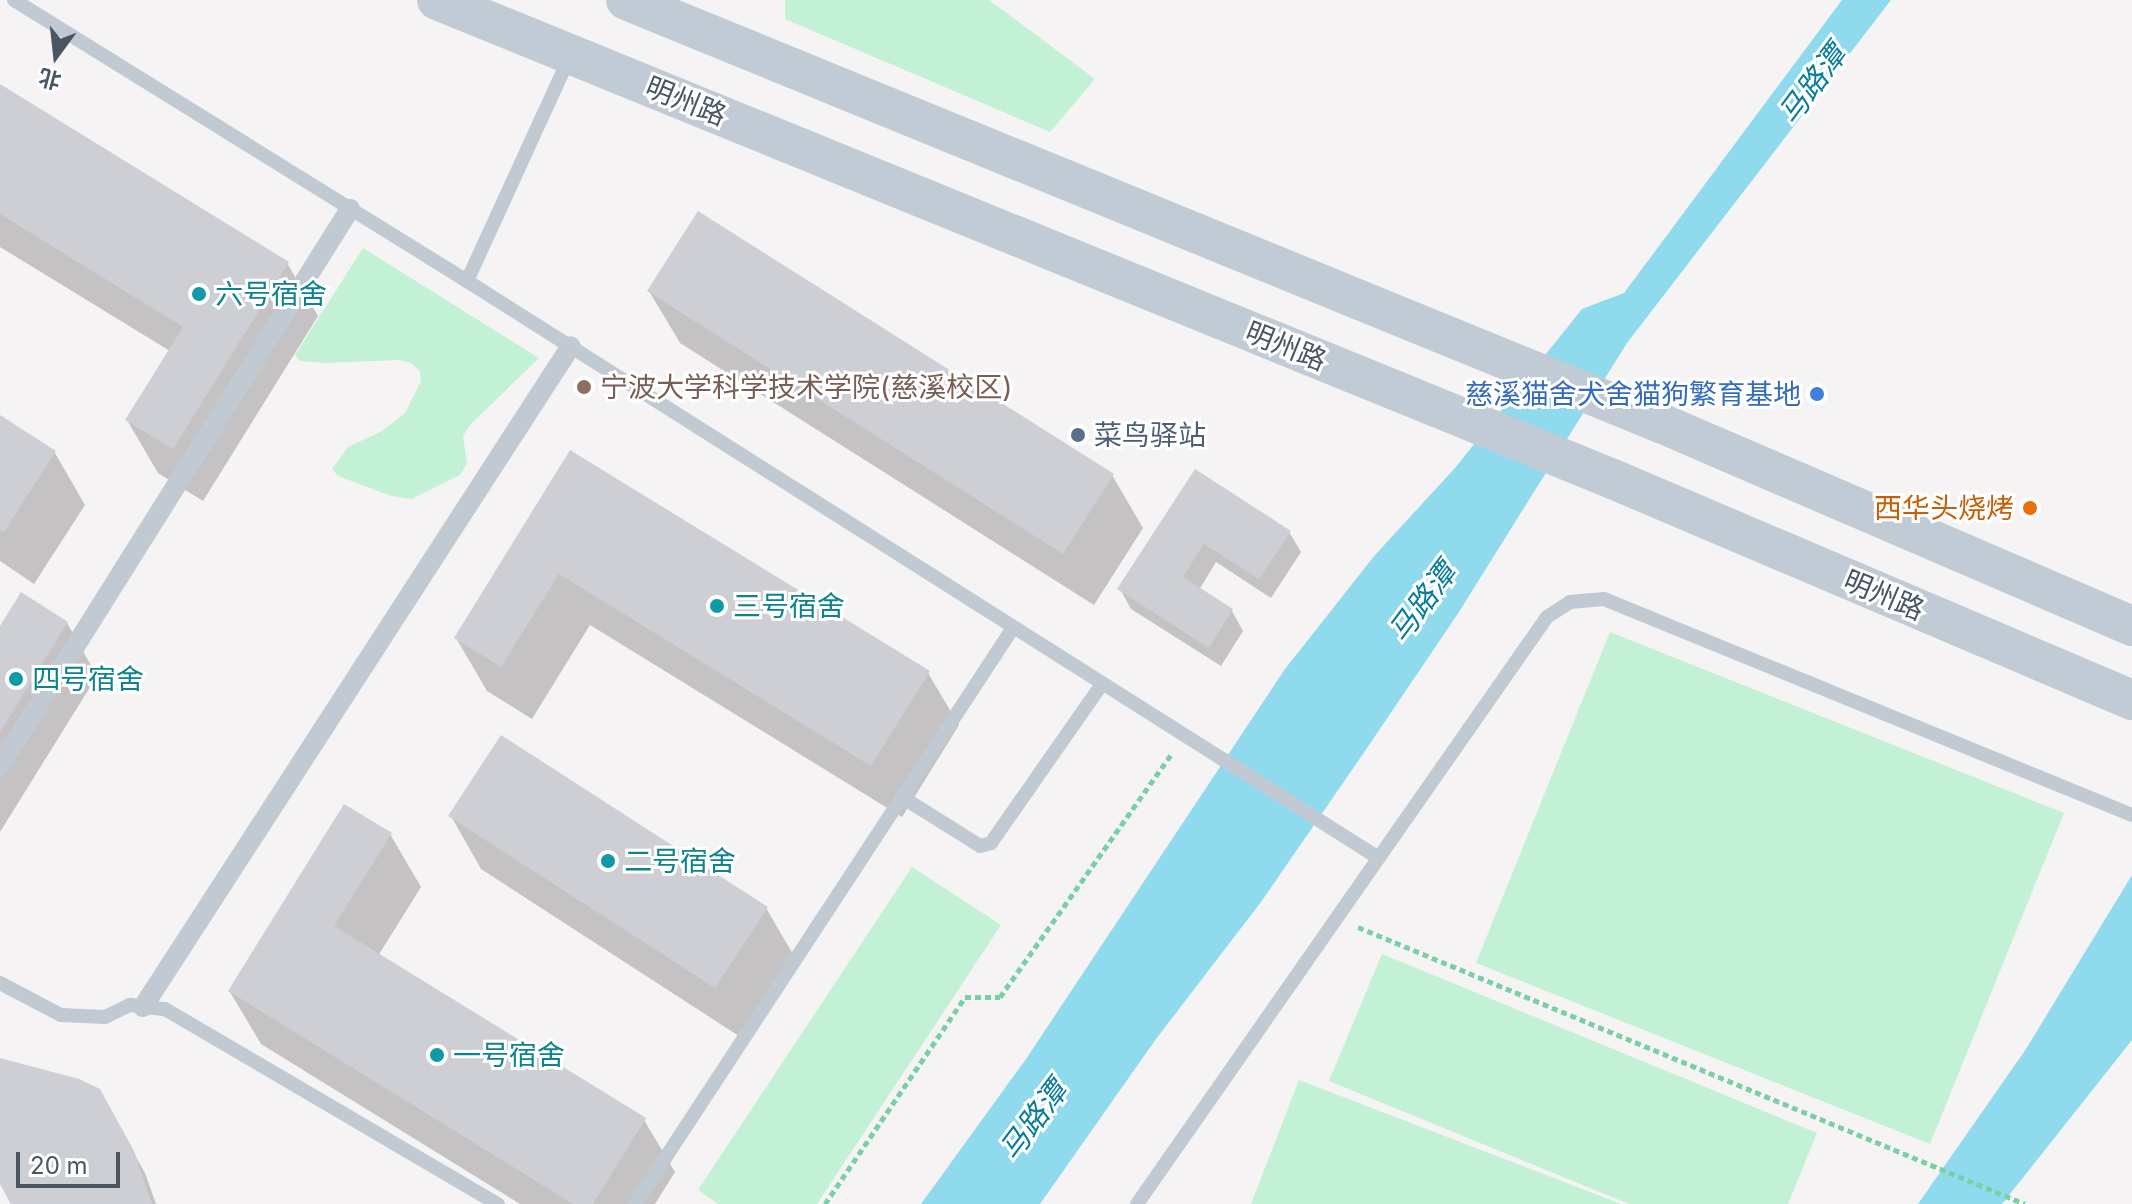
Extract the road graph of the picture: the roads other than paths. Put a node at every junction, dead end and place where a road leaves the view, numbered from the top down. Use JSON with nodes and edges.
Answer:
{"nodes":[{"id":1,"x":14,"y":0,"type":"edge"},
{"id":2,"x":437,"y":0,"type":"edge"},
{"id":3,"x":626,"y":0,"type":"edge"},
{"id":4,"x":571,"y":54,"type":"junction"},
{"id":5,"x":350,"y":209,"type":"junction"},
{"id":6,"x":467,"y":281,"type":"junction"},
{"id":7,"x":571,"y":346,"type":"junction"},
{"id":8,"x":2132,"y":626,"type":"edge"},
{"id":9,"x":1013,"y":628,"type":"junction"},
{"id":10,"x":1102,"y":684,"type":"junction"},
{"id":11,"x":2132,"y":700,"type":"edge"},
{"id":12,"x":0,"y":766,"type":"edge"},
{"id":13,"x":902,"y":797,"type":"junction"},
{"id":14,"x":2132,"y":815,"type":"edge"},
{"id":15,"x":1377,"y":857,"type":"junction"},
{"id":16,"x":0,"y":983,"type":"edge"},
{"id":17,"x":143,"y":1007,"type":"junction"},
{"id":18,"x":498,"y":1204,"type":"edge"},
{"id":19,"x":635,"y":1204,"type":"edge"},
{"id":20,"x":1137,"y":1204,"type":"edge"}],
"edges":[{"from":1,"to":5,"type":"lane"},
{"from":2,"to":4,"type":"main road","name":"明州路"},
{"from":3,"to":8,"type":"main road"},
{"from":4,"to":6,"type":"lane"},
{"from":4,"to":11,"type":"main road","name":"明州路"},
{"from":5,"to":6,"type":"lane"},
{"from":5,"to":12,"type":"street"},
{"from":6,"to":7,"type":"lane"},
{"from":7,"to":9,"type":"lane"},
{"from":7,"to":17,"type":"street"},
{"from":9,"to":10,"type":"lane"},
{"from":9,"to":13,"type":"lane"},
{"from":10,"to":13,"type":"lane"},
{"from":10,"to":15,"type":"lane"},
{"from":13,"to":19,"type":"lane"},
{"from":14,"to":15,"type":"lane"},
{"from":15,"to":20,"type":"lane"},
{"from":16,"to":17,"type":"lane"},
{"from":17,"to":18,"type":"lane"}]}
